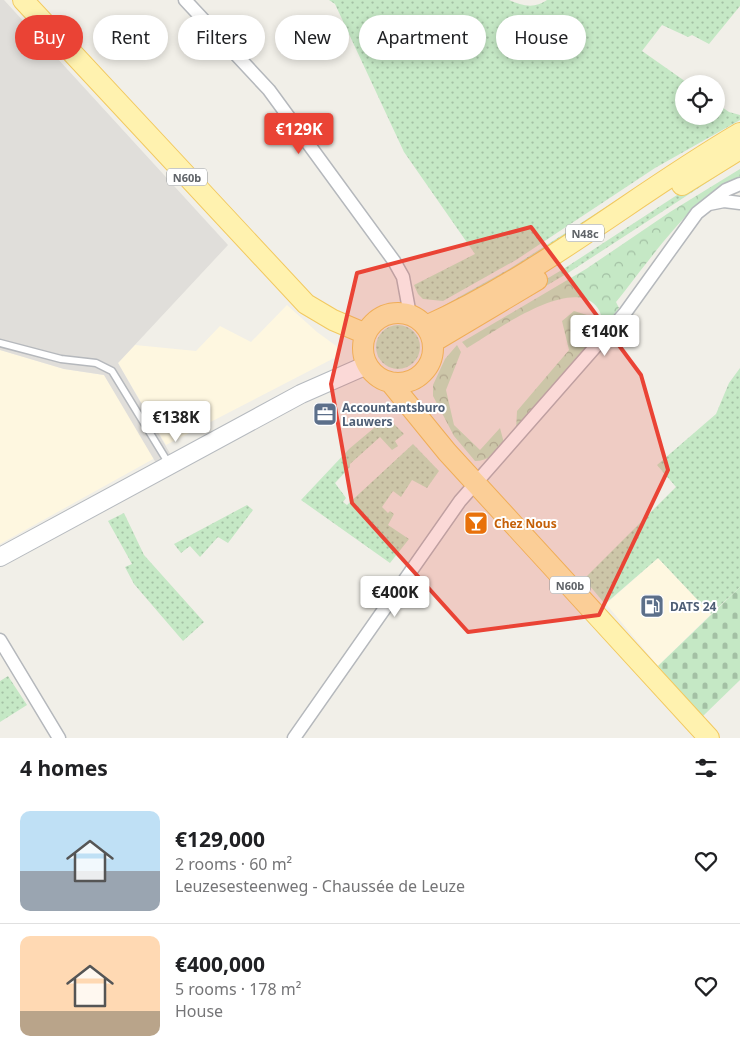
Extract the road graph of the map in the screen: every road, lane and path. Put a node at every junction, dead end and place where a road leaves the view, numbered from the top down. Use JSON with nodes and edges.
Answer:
{"nodes":[{"id":1,"x":23,"y":0,"type":"edge"},
{"id":2,"x":185,"y":0,"type":"edge"},
{"id":3,"x":740,"y":133,"type":"edge"},
{"id":4,"x":740,"y":149,"type":"edge"},
{"id":5,"x":740,"y":184,"type":"edge"},
{"id":6,"x":740,"y":203,"type":"edge"},
{"id":7,"x":709,"y":204,"type":"junction"},
{"id":8,"x":423,"y":328,"type":"junction"},
{"id":9,"x":366,"y":334,"type":"junction"},
{"id":10,"x":0,"y":343,"type":"edge"},
{"id":11,"x":367,"y":365,"type":"junction"},
{"id":12,"x":419,"y":376,"type":"junction"},
{"id":13,"x":390,"y":382,"type":"junction"},
{"id":14,"x":430,"y":432,"type":"junction"},
{"id":15,"x":170,"y":465,"type":"junction"},
{"id":16,"x":476,"y":483,"type":"junction"},
{"id":17,"x":0,"y":557,"type":"edge"},
{"id":18,"x":0,"y":640,"type":"edge"},
{"id":19,"x":59,"y":738,"type":"edge"},
{"id":20,"x":294,"y":738,"type":"edge"},
{"id":21,"x":709,"y":738,"type":"edge"}],
"edges":[{"from":1,"to":9,"type":"main road","number":"N60b"},
{"from":2,"to":8,"type":"street"},
{"from":3,"to":8,"type":"main road","number":"N48c"},
{"from":4,"to":8,"type":"main road","number":"N48c"},
{"from":5,"to":7,"type":"street"},
{"from":6,"to":7,"type":"street"},
{"from":7,"to":16,"type":"street"},
{"from":8,"to":9,"type":"main road"},
{"from":8,"to":12,"type":"main road"},
{"from":9,"to":11,"type":"main road"},
{"from":10,"to":15,"type":"lane"},
{"from":11,"to":13,"type":"main road","number":"N60b"},
{"from":11,"to":15,"type":"street"},
{"from":12,"to":13,"type":"main road"},
{"from":12,"to":14,"type":"main road","number":"N60b"},
{"from":13,"to":14,"type":"main road","number":"N60b"},
{"from":14,"to":16,"type":"main road","number":"N60b"},
{"from":15,"to":17,"type":"street"},
{"from":16,"to":20,"type":"street"},
{"from":16,"to":21,"type":"main road","number":"N60b"},
{"from":18,"to":19,"type":"street"}]}
